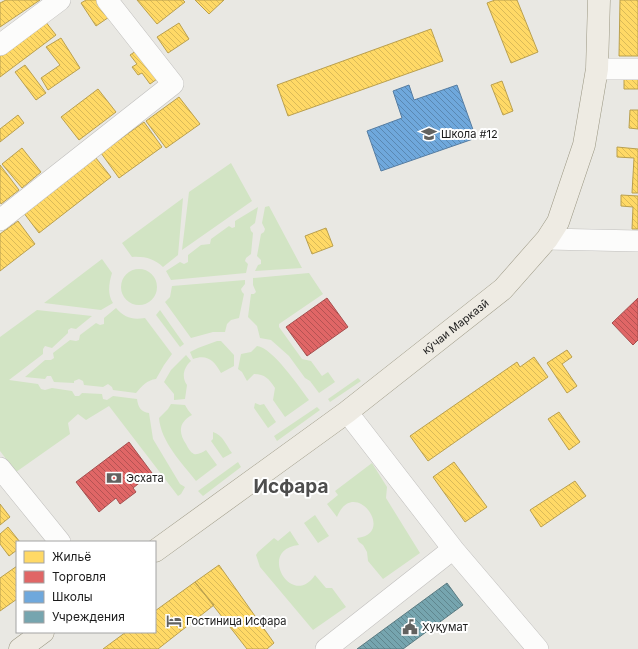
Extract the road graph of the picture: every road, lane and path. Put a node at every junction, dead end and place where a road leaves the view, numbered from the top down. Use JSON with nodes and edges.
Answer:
{"nodes":[{"id":1,"x":60,"y":0,"type":"edge"},
{"id":2,"x":107,"y":0,"type":"edge"},
{"id":3,"x":598,"y":0,"type":"edge"},
{"id":4,"x":0,"y":45,"type":"edge"},
{"id":5,"x":597,"y":69,"type":"junction"},
{"id":6,"x":638,"y":69,"type":"edge"},
{"id":7,"x":0,"y":220,"type":"edge"},
{"id":8,"x":547,"y":239,"type":"junction"},
{"id":9,"x":638,"y":241,"type":"edge"},
{"id":10,"x":347,"y":412,"type":"junction"},
{"id":11,"x":0,"y":468,"type":"edge"},
{"id":12,"x":59,"y":541,"type":"edge"},
{"id":13,"x":453,"y":549,"type":"junction"},
{"id":14,"x":156,"y":550,"type":"edge"},
{"id":15,"x":42,"y":633,"type":"edge"},
{"id":16,"x":20,"y":649,"type":"edge"},
{"id":17,"x":326,"y":649,"type":"edge"},
{"id":18,"x":538,"y":649,"type":"edge"}],
"edges":[{"from":1,"to":4,"type":"street"},
{"from":2,"to":7,"type":"street"},
{"from":3,"to":5,"type":"main road","name":"кӯчаи Марказӣ"},
{"from":5,"to":6,"type":"street"},
{"from":5,"to":8,"type":"main road","name":"кӯчаи Марказӣ"},
{"from":8,"to":9,"type":"street"},
{"from":8,"to":10,"type":"main road","name":"кӯчаи Марказӣ"},
{"from":10,"to":13,"type":"street"},
{"from":10,"to":14,"type":"main road","name":"кӯчаи Марказӣ"},
{"from":11,"to":12,"type":"street"},
{"from":13,"to":17,"type":"street"},
{"from":13,"to":18,"type":"street"},
{"from":15,"to":16,"type":"main road"}]}
